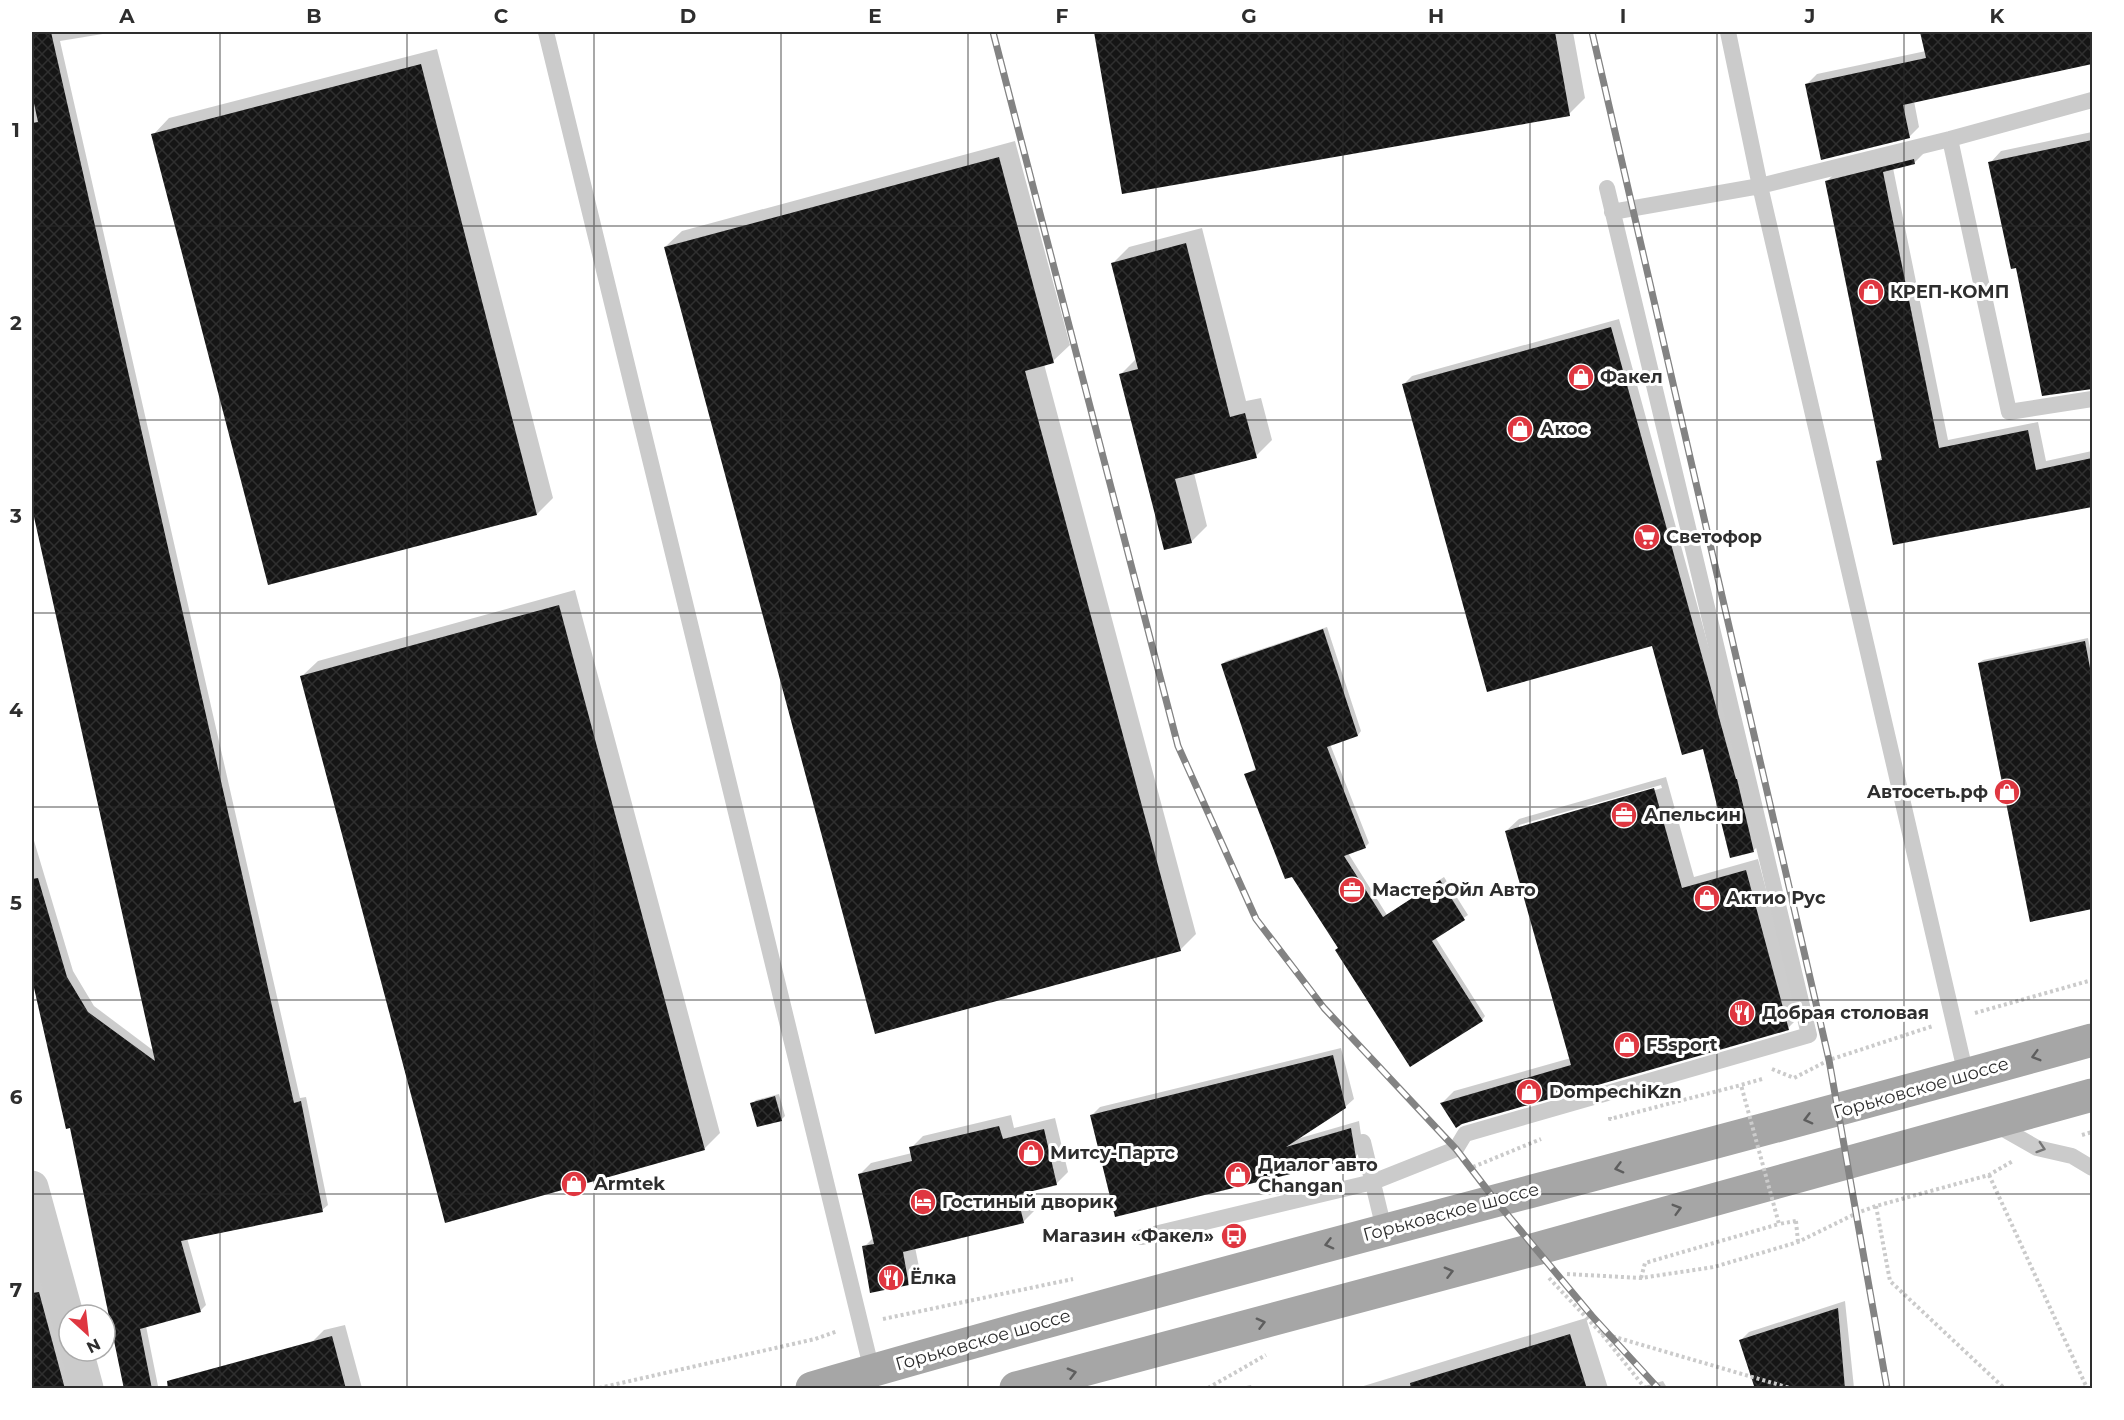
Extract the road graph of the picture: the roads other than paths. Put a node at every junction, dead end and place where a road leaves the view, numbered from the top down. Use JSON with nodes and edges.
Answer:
{"nodes":[{"id":1,"x":546,"y":32,"type":"edge"},
{"id":2,"x":1728,"y":32,"type":"edge"},
{"id":3,"x":2092,"y":100,"type":"edge"},
{"id":4,"x":1950,"y":139,"type":"junction"},
{"id":5,"x":1760,"y":186,"type":"junction"},
{"id":6,"x":1607,"y":188,"type":"dead end"},
{"id":7,"x":1611,"y":212,"type":"junction"},
{"id":8,"x":2092,"y":399,"type":"edge"},
{"id":9,"x":2092,"y":1040,"type":"edge"},
{"id":10,"x":1966,"y":1075,"type":"junction"},
{"id":11,"x":2092,"y":1095,"type":"edge"},
{"id":12,"x":1992,"y":1123,"type":"junction"},
{"id":13,"x":1363,"y":1142,"type":"dead end"},
{"id":14,"x":2092,"y":1151,"type":"edge"},
{"id":15,"x":2072,"y":1156,"type":"junction"},
{"id":16,"x":2092,"y":1168,"type":"edge"},
{"id":17,"x":1373,"y":1182,"type":"junction"},
{"id":18,"x":32,"y":1187,"type":"edge"},
{"id":19,"x":1384,"y":1229,"type":"junction"},
{"id":20,"x":1142,"y":1237,"type":"dead end"},
{"id":21,"x":64,"y":1303,"type":"edge"},
{"id":22,"x":80,"y":1363,"type":"edge"},
{"id":23,"x":872,"y":1371,"type":"junction"},
{"id":24,"x":87,"y":1389,"type":"edge"},
{"id":25,"x":812,"y":1389,"type":"edge"},
{"id":26,"x":1016,"y":1389,"type":"edge"}],
"edges":[{"from":1,"to":23,"type":"lane"},
{"from":2,"to":5,"type":"lane"},
{"from":3,"to":4,"type":"lane"},
{"from":4,"to":5,"type":"lane"},
{"from":4,"to":8,"type":"lane"},
{"from":5,"to":7,"type":"lane"},
{"from":5,"to":10,"type":"lane"},
{"from":6,"to":7,"type":"lane"},
{"from":7,"to":17,"type":"lane"},
{"from":9,"to":10,"type":"main road","name":"Горьковское шоссе","one_way":true},
{"from":10,"to":19,"type":"main road","name":"Горьковское шоссе","one_way":true},
{"from":11,"to":12,"type":"main road"},
{"from":12,"to":15,"type":"lane","one_way":true},
{"from":26,"to":12,"type":"main road","one_way":true},
{"from":13,"to":17,"type":"lane"},
{"from":14,"to":15,"type":"lane"},
{"from":15,"to":16,"type":"lane"},
{"from":17,"to":19,"type":"lane"},
{"from":17,"to":20,"type":"lane"},
{"from":18,"to":21,"type":"street"},
{"from":19,"to":23,"type":"main road","name":"Горьковское шоссе","one_way":true},
{"from":22,"to":24,"type":"street"},
{"from":23,"to":25,"type":"main road","name":"Горьковское шоссе"}]}
